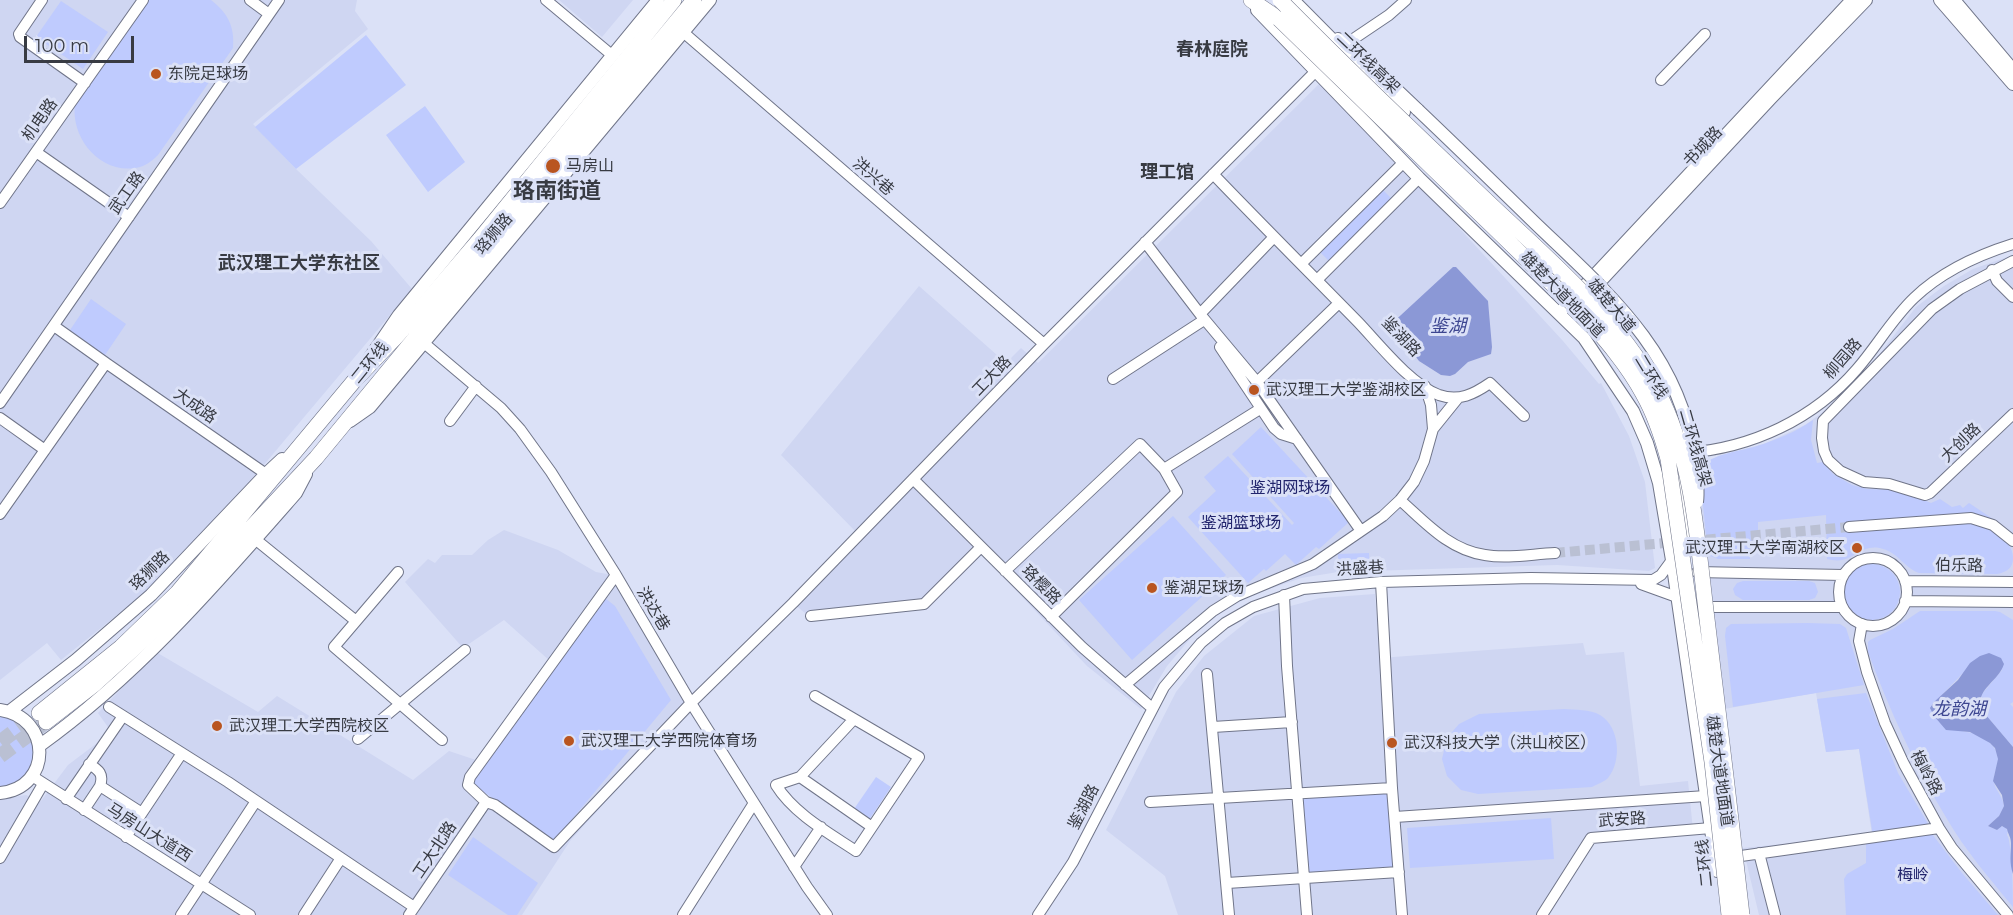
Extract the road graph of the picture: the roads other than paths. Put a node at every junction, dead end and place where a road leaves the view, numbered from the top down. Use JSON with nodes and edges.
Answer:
{"nodes":[{"id":1,"x":42,"y":0,"type":"edge"},
{"id":2,"x":144,"y":0,"type":"edge"},
{"id":3,"x":250,"y":0,"type":"edge"},
{"id":4,"x":279,"y":0,"type":"edge"},
{"id":5,"x":546,"y":0,"type":"edge"},
{"id":6,"x":658,"y":0,"type":"edge"},
{"id":7,"x":674,"y":0,"type":"edge"},
{"id":8,"x":694,"y":0,"type":"edge"},
{"id":9,"x":710,"y":0,"type":"edge"},
{"id":10,"x":1249,"y":0,"type":"edge"},
{"id":11,"x":1260,"y":0,"type":"edge"},
{"id":12,"x":1280,"y":0,"type":"edge"},
{"id":13,"x":1293,"y":0,"type":"edge"},
{"id":14,"x":1406,"y":0,"type":"edge"},
{"id":15,"x":1852,"y":0,"type":"edge"},
{"id":16,"x":1866,"y":0,"type":"edge"},
{"id":17,"x":1940,"y":0,"type":"edge"},
{"id":18,"x":1954,"y":0,"type":"edge"},
{"id":19,"x":269,"y":14,"type":"junction"},
{"id":20,"x":1279,"y":19,"type":"junction"},
{"id":21,"x":683,"y":33,"type":"junction"},
{"id":22,"x":1705,"y":34,"type":"dead end"},
{"id":23,"x":1343,"y":46,"type":"junction"},
{"id":24,"x":614,"y":56,"type":"junction"},
{"id":25,"x":2013,"y":70,"type":"edge"},
{"id":26,"x":1316,"y":71,"type":"junction"},
{"id":27,"x":1661,"y":80,"type":"dead end"},
{"id":28,"x":85,"y":83,"type":"junction"},
{"id":29,"x":2013,"y":84,"type":"edge"},
{"id":30,"x":36,"y":152,"type":"junction"},
{"id":31,"x":1404,"y":162,"type":"junction"},
{"id":32,"x":1215,"y":172,"type":"junction"},
{"id":33,"x":1419,"y":178,"type":"junction"},
{"id":34,"x":0,"y":203,"type":"edge"},
{"id":35,"x":129,"y":217,"type":"junction"},
{"id":36,"x":1274,"y":237,"type":"junction"},
{"id":37,"x":1145,"y":242,"type":"junction"},
{"id":38,"x":2013,"y":244,"type":"edge"},
{"id":39,"x":2013,"y":261,"type":"edge"},
{"id":40,"x":1303,"y":262,"type":"junction"},
{"id":41,"x":1992,"y":270,"type":"junction"},
{"id":42,"x":1319,"y":278,"type":"junction"},
{"id":43,"x":1581,"y":295,"type":"junction"},
{"id":44,"x":2013,"y":297,"type":"edge"},
{"id":45,"x":1339,"y":303,"type":"junction"},
{"id":46,"x":1563,"y":315,"type":"junction"},
{"id":47,"x":1202,"y":318,"type":"junction"},
{"id":48,"x":54,"y":326,"type":"junction"},
{"id":49,"x":424,"y":344,"type":"junction"},
{"id":50,"x":1044,"y":344,"type":"junction"},
{"id":51,"x":106,"y":363,"type":"junction"},
{"id":52,"x":1113,"y":379,"type":"dead end"},
{"id":53,"x":354,"y":381,"type":"junction"},
{"id":54,"x":1257,"y":382,"type":"junction"},
{"id":55,"x":476,"y":386,"type":"junction"},
{"id":56,"x":1426,"y":388,"type":"junction"},
{"id":57,"x":1458,"y":398,"type":"junction"},
{"id":58,"x":0,"y":403,"type":"edge"},
{"id":59,"x":1260,"y":409,"type":"junction"},
{"id":60,"x":2013,"y":414,"type":"edge"},
{"id":61,"x":1524,"y":416,"type":"dead end"},
{"id":62,"x":0,"y":418,"type":"edge"},
{"id":63,"x":450,"y":421,"type":"dead end"},
{"id":64,"x":342,"y":427,"type":"junction"},
{"id":65,"x":1433,"y":429,"type":"junction"},
{"id":66,"x":308,"y":437,"type":"junction"},
{"id":67,"x":1297,"y":439,"type":"junction"},
{"id":68,"x":45,"y":450,"type":"junction"},
{"id":69,"x":1674,"y":454,"type":"junction"},
{"id":70,"x":316,"y":458,"type":"junction"},
{"id":71,"x":1164,"y":469,"type":"junction"},
{"id":72,"x":266,"y":474,"type":"junction"},
{"id":73,"x":913,"y":479,"type":"junction"},
{"id":74,"x":1400,"y":500,"type":"junction"},
{"id":75,"x":1693,"y":512,"type":"junction"},
{"id":76,"x":0,"y":514,"type":"edge"},
{"id":77,"x":1849,"y":527,"type":"tunnel mouth"},
{"id":78,"x":1361,"y":531,"type":"junction"},
{"id":79,"x":255,"y":539,"type":"junction"},
{"id":80,"x":2013,"y":541,"type":"edge"},
{"id":81,"x":981,"y":547,"type":"junction"},
{"id":82,"x":1555,"y":553,"type":"tunnel mouth"},
{"id":83,"x":1672,"y":560,"type":"junction"},
{"id":84,"x":1005,"y":571,"type":"junction"},
{"id":85,"x":398,"y":572,"type":"dead end"},
{"id":86,"x":1697,"y":572,"type":"junction"},
{"id":87,"x":616,"y":575,"type":"junction"},
{"id":88,"x":1843,"y":575,"type":"junction"},
{"id":89,"x":1617,"y":579,"type":"junction"},
{"id":90,"x":1905,"y":581,"type":"junction"},
{"id":91,"x":1381,"y":582,"type":"junction"},
{"id":92,"x":2013,"y":582,"type":"edge"},
{"id":93,"x":1284,"y":595,"type":"junction"},
{"id":94,"x":1677,"y":597,"type":"junction"},
{"id":95,"x":1905,"y":601,"type":"junction"},
{"id":96,"x":2013,"y":602,"type":"edge"},
{"id":97,"x":1701,"y":606,"type":"junction"},
{"id":98,"x":1842,"y":607,"type":"junction"},
{"id":99,"x":811,"y":616,"type":"dead end"},
{"id":100,"x":1051,"y":616,"type":"junction"},
{"id":101,"x":356,"y":621,"type":"junction"},
{"id":102,"x":1862,"y":624,"type":"junction"},
{"id":103,"x":465,"y":650,"type":"dead end"},
{"id":104,"x":1207,"y":674,"type":"dead end"},
{"id":105,"x":1125,"y":685,"type":"junction"},
{"id":106,"x":815,"y":696,"type":"dead end"},
{"id":107,"x":399,"y":703,"type":"junction"},
{"id":108,"x":692,"y":703,"type":"junction"},
{"id":109,"x":109,"y":707,"type":"dead end"},
{"id":110,"x":1152,"y":708,"type":"junction"},
{"id":111,"x":5,"y":710,"type":"edge"},
{"id":112,"x":123,"y":716,"type":"junction"},
{"id":113,"x":854,"y":719,"type":"junction"},
{"id":114,"x":39,"y":721,"type":"junction"},
{"id":115,"x":1292,"y":722,"type":"junction"},
{"id":116,"x":1212,"y":727,"type":"junction"},
{"id":117,"x":358,"y":739,"type":"dead end"},
{"id":118,"x":442,"y":740,"type":"dead end"},
{"id":119,"x":182,"y":753,"type":"junction"},
{"id":120,"x":90,"y":764,"type":"junction"},
{"id":121,"x":32,"y":776,"type":"junction"},
{"id":122,"x":800,"y":777,"type":"junction"},
{"id":123,"x":43,"y":784,"type":"junction"},
{"id":124,"x":100,"y":786,"type":"junction"},
{"id":125,"x":1392,"y":788,"type":"junction"},
{"id":126,"x":0,"y":793,"type":"edge"},
{"id":127,"x":1298,"y":793,"type":"junction"},
{"id":128,"x":1706,"y":796,"type":"junction"},
{"id":129,"x":1219,"y":798,"type":"junction"},
{"id":130,"x":66,"y":799,"type":"junction"},
{"id":131,"x":256,"y":801,"type":"junction"},
{"id":132,"x":486,"y":802,"type":"junction"},
{"id":133,"x":1150,"y":802,"type":"dead end"},
{"id":134,"x":754,"y":803,"type":"junction"},
{"id":135,"x":84,"y":810,"type":"junction"},
{"id":136,"x":142,"y":813,"type":"junction"},
{"id":137,"x":1395,"y":817,"type":"junction"},
{"id":138,"x":820,"y":827,"type":"junction"},
{"id":139,"x":872,"y":827,"type":"junction"},
{"id":140,"x":1711,"y":828,"type":"junction"},
{"id":141,"x":1939,"y":828,"type":"junction"},
{"id":142,"x":126,"y":837,"type":"junction"},
{"id":143,"x":1759,"y":853,"type":"junction"},
{"id":144,"x":1734,"y":857,"type":"junction"},
{"id":145,"x":0,"y":858,"type":"edge"},
{"id":146,"x":341,"y":858,"type":"junction"},
{"id":147,"x":794,"y":867,"type":"junction"},
{"id":148,"x":1399,"y":872,"type":"junction"},
{"id":149,"x":1304,"y":878,"type":"junction"},
{"id":150,"x":1227,"y":883,"type":"junction"},
{"id":151,"x":202,"y":885,"type":"junction"},
{"id":152,"x":412,"y":911,"type":"edge"},
{"id":153,"x":181,"y":915,"type":"edge"},
{"id":154,"x":250,"y":915,"type":"edge"},
{"id":155,"x":304,"y":915,"type":"edge"},
{"id":156,"x":683,"y":915,"type":"edge"},
{"id":157,"x":827,"y":915,"type":"edge"},
{"id":158,"x":1038,"y":915,"type":"edge"},
{"id":159,"x":1229,"y":915,"type":"edge"},
{"id":160,"x":1307,"y":915,"type":"edge"},
{"id":161,"x":1402,"y":915,"type":"edge"},
{"id":162,"x":1542,"y":915,"type":"edge"},
{"id":163,"x":1722,"y":915,"type":"edge"},
{"id":164,"x":1728,"y":915,"type":"edge"},
{"id":165,"x":1742,"y":915,"type":"edge"},
{"id":166,"x":1775,"y":915,"type":"edge"},
{"id":167,"x":2008,"y":915,"type":"edge"}],
"edges":[{"from":1,"to":28,"type":"street"},
{"from":2,"to":28,"type":"street","name":"机电路"},
{"from":3,"to":19,"type":"street"},
{"from":4,"to":19,"type":"street","name":"武工路"},
{"from":5,"to":24,"type":"street"},
{"from":6,"to":24,"type":"main road","name":"珞狮路"},
{"from":7,"to":53,"type":"highway","name":"二环线"},
{"from":8,"to":64,"type":"highway","name":"二环线"},
{"from":9,"to":21,"type":"main road","name":"珞狮路"},
{"from":10,"to":20,"type":"highway"},
{"from":10,"to":26,"type":"main road","name":"雄楚大道地面道"},
{"from":11,"to":20,"type":"highway","name":"二环线"},
{"from":12,"to":75,"type":"highway","name":"二环线高架","bridge":true},
{"from":13,"to":23,"type":"main road"},
{"from":14,"to":23,"type":"street"},
{"from":15,"to":43,"type":"main road","name":"书城路"},
{"from":16,"to":43,"type":"main road","name":"书城路"},
{"from":17,"to":29,"type":"main road"},
{"from":18,"to":25,"type":"main road"},
{"from":19,"to":35,"type":"street","name":"武工路"},
{"from":20,"to":164,"type":"highway","name":"二环线","bridge":true},
{"from":21,"to":49,"type":"main road","name":"珞狮路"},
{"from":21,"to":50,"type":"street","name":"洪兴巷"},
{"from":22,"to":27,"type":"street"},
{"from":23,"to":43,"type":"main road","name":"雄楚大道"},
{"from":23,"to":75,"type":"main road","bridge":true},
{"from":24,"to":53,"type":"main road","name":"珞狮路"},
{"from":26,"to":31,"type":"main road","name":"雄楚大道地面道"},
{"from":26,"to":32,"type":"street","name":"工大路"},
{"from":28,"to":30,"type":"street","name":"机电路"},
{"from":30,"to":34,"type":"street","name":"机电路"},
{"from":30,"to":35,"type":"street"},
{"from":31,"to":33,"type":"main road","name":"雄楚大道地面道"},
{"from":31,"to":40,"type":"street"},
{"from":32,"to":36,"type":"street","name":"鉴湖路"},
{"from":32,"to":37,"type":"street","name":"工大路"},
{"from":32,"to":40,"type":"street","name":"鉴湖路"},
{"from":33,"to":42,"type":"street"},
{"from":33,"to":46,"type":"main road","name":"雄楚大道地面道"},
{"from":35,"to":48,"type":"street","name":"武工路"},
{"from":36,"to":40,"type":"street","name":"鉴湖路"},
{"from":36,"to":47,"type":"street"},
{"from":37,"to":47,"type":"street"},
{"from":37,"to":50,"type":"street","name":"工大路"},
{"from":38,"to":69,"type":"street","name":"柳园路"},
{"from":39,"to":41,"type":"street"},
{"from":40,"to":42,"type":"street","name":"鉴湖路"},
{"from":41,"to":44,"type":"street"},
{"from":41,"to":60,"type":"street","name":"大创路"},
{"from":42,"to":45,"type":"street","name":"鉴湖路"},
{"from":42,"to":56,"type":"street","name":"鉴湖路"},
{"from":43,"to":46,"type":"main road","name":"书城路"},
{"from":43,"to":69,"type":"main road","name":"雄楚大道"},
{"from":45,"to":54,"type":"street"},
{"from":45,"to":56,"type":"street","name":"鉴湖路"},
{"from":46,"to":83,"type":"main road","name":"雄楚大道地面道"},
{"from":47,"to":52,"type":"street"},
{"from":47,"to":54,"type":"street"},
{"from":47,"to":59,"type":"street"},
{"from":48,"to":51,"type":"street","name":"大成路"},
{"from":48,"to":58,"type":"street","name":"武工路"},
{"from":49,"to":55,"type":"street","name":"洪达巷"},
{"from":49,"to":64,"type":"main road","name":"珞狮路"},
{"from":50,"to":73,"type":"street","name":"工大路"},
{"from":51,"to":68,"type":"street"},
{"from":51,"to":72,"type":"street","name":"大成路"},
{"from":53,"to":66,"type":"highway","name":"二环线"},
{"from":54,"to":67,"type":"street"},
{"from":55,"to":63,"type":"street"},
{"from":55,"to":87,"type":"street","name":"洪达巷"},
{"from":56,"to":57,"type":"street"},
{"from":56,"to":65,"type":"street"},
{"from":57,"to":61,"type":"street"},
{"from":57,"to":65,"type":"street"},
{"from":59,"to":67,"type":"street"},
{"from":59,"to":71,"type":"street"},
{"from":62,"to":68,"type":"street"},
{"from":64,"to":70,"type":"highway","name":"二环线"},
{"from":65,"to":74,"type":"street"},
{"from":66,"to":72,"type":"main road","name":"珞狮路"},
{"from":66,"to":114,"type":"highway","name":"二环线"},
{"from":67,"to":78,"type":"street"},
{"from":68,"to":76,"type":"street"},
{"from":69,"to":86,"type":"main road","name":"雄楚大道"},
{"from":70,"to":79,"type":"main road"},
{"from":70,"to":114,"type":"highway","name":"二环线"},
{"from":71,"to":84,"type":"street"},
{"from":71,"to":100,"type":"street"},
{"from":72,"to":114,"type":"main road","name":"珞狮路"},
{"from":73,"to":81,"type":"street","name":"珞樱路"},
{"from":73,"to":108,"type":"street","name":"工大路"},
{"from":74,"to":78,"type":"street"},
{"from":74,"to":82,"type":"street"},
{"from":75,"to":165,"type":"highway","name":"二环线高架","bridge":true},
{"from":77,"to":80,"type":"street"},
{"from":78,"to":105,"type":"street"},
{"from":79,"to":101,"type":"street"},
{"from":79,"to":114,"type":"main road"},
{"from":81,"to":84,"type":"street","name":"珞樱路"},
{"from":81,"to":99,"type":"street"},
{"from":83,"to":89,"type":"street","name":"洪盛巷"},
{"from":83,"to":94,"type":"main road","name":"雄楚大道地面道"},
{"from":84,"to":100,"type":"street","name":"珞樱路"},
{"from":85,"to":101,"type":"street"},
{"from":86,"to":88,"type":"street"},
{"from":86,"to":97,"type":"main road","name":"雄楚大道"},
{"from":87,"to":108,"type":"street","name":"洪达巷"},
{"from":87,"to":132,"type":"street"},
{"from":88,"to":90,"type":"street"},
{"from":88,"to":98,"type":"street"},
{"from":89,"to":91,"type":"street","name":"洪盛巷"},
{"from":89,"to":94,"type":"street","name":"洪盛巷"},
{"from":90,"to":92,"type":"street","name":"伯乐路"},
{"from":90,"to":95,"type":"street"},
{"from":91,"to":93,"type":"street","name":"洪盛巷"},
{"from":91,"to":125,"type":"street"},
{"from":93,"to":110,"type":"street","name":"洪盛巷"},
{"from":93,"to":115,"type":"street"},
{"from":94,"to":128,"type":"main road","name":"雄楚大道地面道"},
{"from":95,"to":96,"type":"street"},
{"from":95,"to":102,"type":"street"},
{"from":97,"to":98,"type":"street"},
{"from":97,"to":144,"type":"main road","name":"雄楚大道"},
{"from":98,"to":102,"type":"street"},
{"from":100,"to":105,"type":"street","name":"珞樱路"},
{"from":101,"to":107,"type":"street"},
{"from":102,"to":141,"type":"street","name":"梅岭路"},
{"from":103,"to":107,"type":"street"},
{"from":104,"to":116,"type":"street"},
{"from":105,"to":110,"type":"street","name":"珞樱路"},
{"from":106,"to":113,"type":"street"},
{"from":107,"to":117,"type":"street"},
{"from":107,"to":118,"type":"street"},
{"from":108,"to":132,"type":"street","name":"工大路"},
{"from":108,"to":134,"type":"street","name":"洪达巷"},
{"from":109,"to":112,"type":"street"},
{"from":110,"to":158,"type":"street","name":"鉴湖路"},
{"from":111,"to":114,"type":"main road"},
{"from":111,"to":114,"type":"main road"},
{"from":112,"to":119,"type":"street"},
{"from":112,"to":120,"type":"street"},
{"from":113,"to":122,"type":"street"},
{"from":113,"to":139,"type":"street"},
{"from":114,"to":121,"type":"main road"},
{"from":115,"to":116,"type":"street"},
{"from":115,"to":127,"type":"street"},
{"from":116,"to":129,"type":"street"},
{"from":119,"to":131,"type":"street"},
{"from":119,"to":136,"type":"street"},
{"from":120,"to":124,"type":"street"},
{"from":120,"to":130,"type":"street"},
{"from":121,"to":123,"type":"street","name":"马房山大道西"},
{"from":121,"to":126,"type":"main road"},
{"from":122,"to":138,"type":"street"},
{"from":122,"to":139,"type":"street"},
{"from":123,"to":130,"type":"street","name":"马房山大道西"},
{"from":123,"to":145,"type":"street"},
{"from":124,"to":135,"type":"street"},
{"from":124,"to":136,"type":"street"},
{"from":125,"to":127,"type":"street"},
{"from":125,"to":137,"type":"street"},
{"from":127,"to":129,"type":"street"},
{"from":127,"to":149,"type":"street"},
{"from":128,"to":137,"type":"street"},
{"from":128,"to":140,"type":"main road","name":"雄楚大道地面道"},
{"from":129,"to":133,"type":"street"},
{"from":129,"to":150,"type":"street"},
{"from":130,"to":135,"type":"street","name":"马房山大道西"},
{"from":131,"to":146,"type":"street"},
{"from":131,"to":151,"type":"street"},
{"from":132,"to":152,"type":"street","name":"工大北路"},
{"from":134,"to":147,"type":"street","name":"洪达巷"},
{"from":134,"to":156,"type":"street"},
{"from":135,"to":142,"type":"street","name":"马房山大道西"},
{"from":136,"to":142,"type":"street"},
{"from":137,"to":148,"type":"street"},
{"from":138,"to":139,"type":"street"},
{"from":138,"to":147,"type":"street"},
{"from":140,"to":162,"type":"street","name":"武安路"},
{"from":140,"to":163,"type":"main road","name":"雄楚大道地面道"},
{"from":141,"to":143,"type":"street"},
{"from":141,"to":167,"type":"street","name":"梅岭路"},
{"from":142,"to":151,"type":"street","name":"马房山大道西"},
{"from":143,"to":144,"type":"street"},
{"from":143,"to":166,"type":"street"},
{"from":144,"to":165,"type":"main road","name":"雄楚大道"},
{"from":146,"to":152,"type":"street"},
{"from":146,"to":155,"type":"street"},
{"from":147,"to":157,"type":"street","name":"洪达巷"},
{"from":148,"to":149,"type":"street"},
{"from":148,"to":161,"type":"street"},
{"from":149,"to":150,"type":"street"},
{"from":149,"to":160,"type":"street"},
{"from":150,"to":159,"type":"street"},
{"from":151,"to":153,"type":"street"},
{"from":151,"to":154,"type":"street","name":"马房山大道西"}]}
